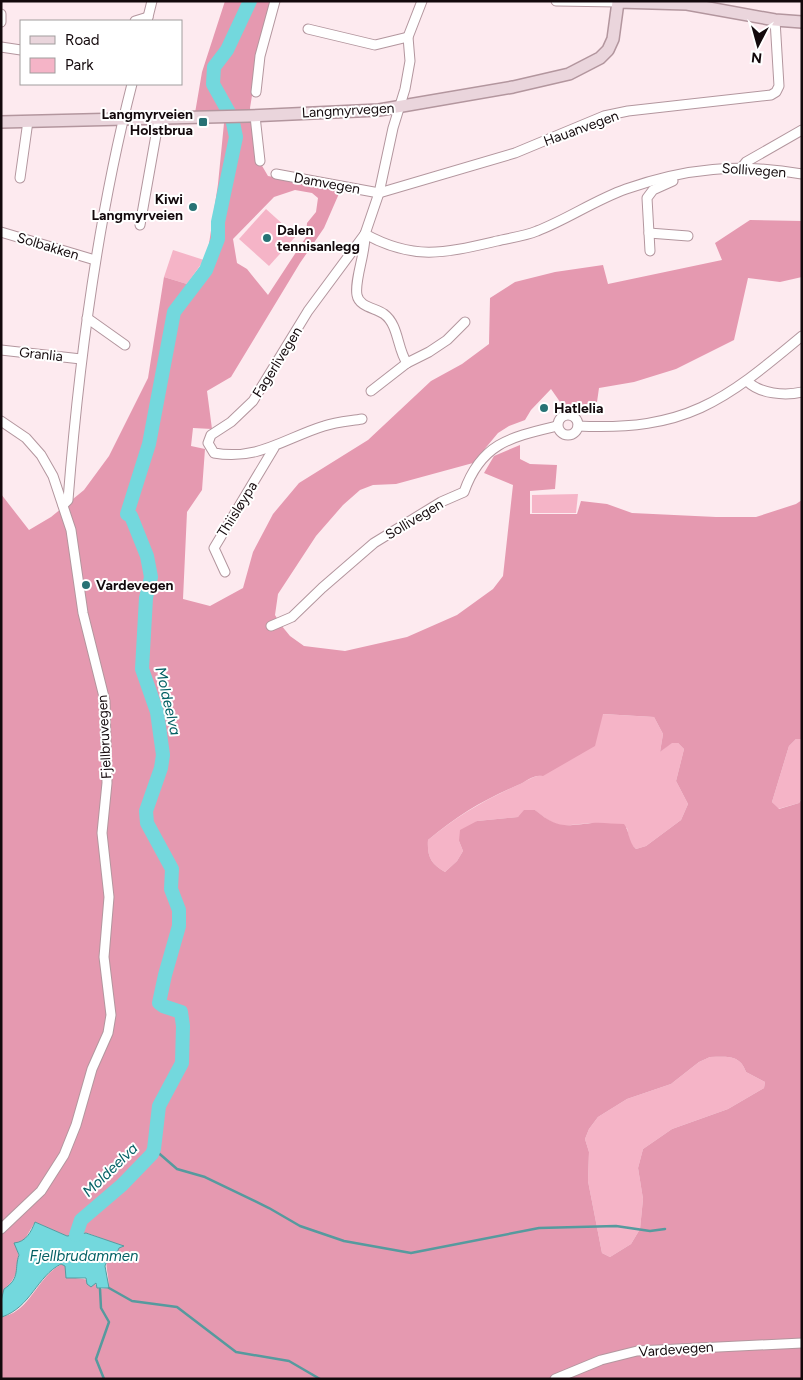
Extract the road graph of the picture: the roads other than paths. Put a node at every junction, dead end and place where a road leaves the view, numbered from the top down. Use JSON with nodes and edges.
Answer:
{"nodes":[{"id":1,"x":152,"y":1,"type":"edge"},
{"id":2,"x":276,"y":1,"type":"edge"},
{"id":3,"x":422,"y":1,"type":"edge"},
{"id":4,"x":556,"y":1,"type":"edge"},
{"id":5,"x":610,"y":2,"type":"edge"},
{"id":6,"x":1,"y":14,"type":"edge"},
{"id":7,"x":148,"y":19,"type":"edge"},
{"id":8,"x":775,"y":20,"type":"junction"},
{"id":9,"x":1,"y":22,"type":"edge"},
{"id":10,"x":802,"y":22,"type":"edge"},
{"id":11,"x":308,"y":29,"type":"dead end"},
{"id":12,"x":408,"y":37,"type":"junction"},
{"id":13,"x":1,"y":47,"type":"edge"},
{"id":14,"x":20,"y":50,"type":"edge"},
{"id":15,"x":132,"y":85,"type":"edge"},
{"id":16,"x":256,"y":92,"type":"dead end"},
{"id":17,"x":400,"y":108,"type":"junction"},
{"id":18,"x":251,"y":116,"type":"junction"},
{"id":19,"x":158,"y":118,"type":"junction"},
{"id":20,"x":123,"y":119,"type":"junction"},
{"id":21,"x":28,"y":121,"type":"junction"},
{"id":22,"x":1,"y":122,"type":"edge"},
{"id":23,"x":802,"y":130,"type":"edge"},
{"id":24,"x":260,"y":161,"type":"dead end"},
{"id":25,"x":742,"y":167,"type":"junction"},
{"id":26,"x":276,"y":174,"type":"dead end"},
{"id":27,"x":802,"y":174,"type":"edge"},
{"id":28,"x":678,"y":176,"type":"junction"},
{"id":29,"x":20,"y":178,"type":"dead end"},
{"id":30,"x":379,"y":192,"type":"junction"},
{"id":31,"x":140,"y":225,"type":"dead end"},
{"id":32,"x":1,"y":232,"type":"edge"},
{"id":33,"x":649,"y":233,"type":"junction"},
{"id":34,"x":365,"y":234,"type":"junction"},
{"id":35,"x":688,"y":236,"type":"dead end"},
{"id":36,"x":650,"y":251,"type":"dead end"},
{"id":37,"x":95,"y":260,"type":"junction"},
{"id":38,"x":87,"y":318,"type":"junction"},
{"id":39,"x":465,"y":322,"type":"dead end"},
{"id":40,"x":802,"y":336,"type":"edge"},
{"id":41,"x":125,"y":346,"type":"dead end"},
{"id":42,"x":1,"y":350,"type":"edge"},
{"id":43,"x":81,"y":358,"type":"junction"},
{"id":44,"x":407,"y":363,"type":"junction"},
{"id":45,"x":748,"y":381,"type":"junction"},
{"id":46,"x":371,"y":391,"type":"dead end"},
{"id":47,"x":802,"y":392,"type":"edge"},
{"id":48,"x":362,"y":419,"type":"dead end"},
{"id":49,"x":1,"y":422,"type":"edge"},
{"id":50,"x":557,"y":426,"type":"junction"},
{"id":51,"x":578,"y":426,"type":"junction"},
{"id":52,"x":274,"y":448,"type":"junction"},
{"id":53,"x":63,"y":506,"type":"junction"},
{"id":54,"x":225,"y":572,"type":"dead end"},
{"id":55,"x":271,"y":626,"type":"dead end"},
{"id":56,"x":1,"y":1229,"type":"edge"},
{"id":57,"x":802,"y":1343,"type":"edge"},
{"id":58,"x":555,"y":1379,"type":"edge"}],
"edges":[{"from":1,"to":7,"type":"street"},
{"from":2,"to":16,"type":"street"},
{"from":3,"to":12,"type":"street","name":"Fagerlivegen"},
{"from":4,"to":5,"type":"street"},
{"from":5,"to":8,"type":"main road"},
{"from":5,"to":17,"type":"main road","name":"Langmyrvegen"},
{"from":6,"to":9,"type":"street"},
{"from":8,"to":10,"type":"main road"},
{"from":8,"to":30,"type":"street","name":"Hauanvegen"},
{"from":11,"to":12,"type":"street"},
{"from":12,"to":17,"type":"street","name":"Fagerlivegen"},
{"from":13,"to":14,"type":"street"},
{"from":15,"to":20,"type":"street"},
{"from":17,"to":18,"type":"main road","name":"Langmyrvegen"},
{"from":17,"to":30,"type":"street","name":"Fagerlivegen"},
{"from":18,"to":19,"type":"main road","name":"Langmyrvegen"},
{"from":18,"to":24,"type":"street"},
{"from":19,"to":20,"type":"main road","name":"Langmyrvegen"},
{"from":19,"to":31,"type":"street"},
{"from":20,"to":21,"type":"main road","name":"Langmyrvegen"},
{"from":20,"to":37,"type":"street"},
{"from":21,"to":22,"type":"main road","name":"Langmyrvegen"},
{"from":21,"to":29,"type":"street"},
{"from":23,"to":25,"type":"street"},
{"from":25,"to":27,"type":"street","name":"Sollivegen"},
{"from":25,"to":28,"type":"street","name":"Sollivegen"},
{"from":26,"to":30,"type":"street","name":"Damvegen"},
{"from":28,"to":33,"type":"street","name":"Sollivegen"},
{"from":28,"to":34,"type":"street","name":"Sollivegen"},
{"from":30,"to":34,"type":"street","name":"Fagerlivegen"},
{"from":32,"to":37,"type":"street","name":"Solbakken"},
{"from":33,"to":35,"type":"street"},
{"from":33,"to":36,"type":"street","name":"Sollivegen"},
{"from":34,"to":44,"type":"street"},
{"from":34,"to":52,"type":"street","name":"Fagerlivegen"},
{"from":37,"to":38,"type":"street"},
{"from":38,"to":41,"type":"street"},
{"from":38,"to":43,"type":"street"},
{"from":39,"to":44,"type":"street"},
{"from":40,"to":45,"type":"street","name":"Sollivegen"},
{"from":42,"to":43,"type":"street","name":"Granlia"},
{"from":43,"to":53,"type":"street"},
{"from":44,"to":46,"type":"street"},
{"from":45,"to":47,"type":"street"},
{"from":45,"to":51,"type":"street","name":"Sollivegen"},
{"from":48,"to":52,"type":"street","name":"Fagerlivegen"},
{"from":49,"to":53,"type":"street","name":"Fjellbruvegen"},
{"from":50,"to":51,"type":"street","name":"Sollivegen"},
{"from":50,"to":51,"type":"street","name":"Sollivegen"},
{"from":50,"to":55,"type":"street","name":"Sollivegen"},
{"from":52,"to":54,"type":"street","name":"Thiisløypa"},
{"from":53,"to":56,"type":"street","name":"Fjellbruvegen"},
{"from":57,"to":58,"type":"street","name":"Vardevegen"}]}
